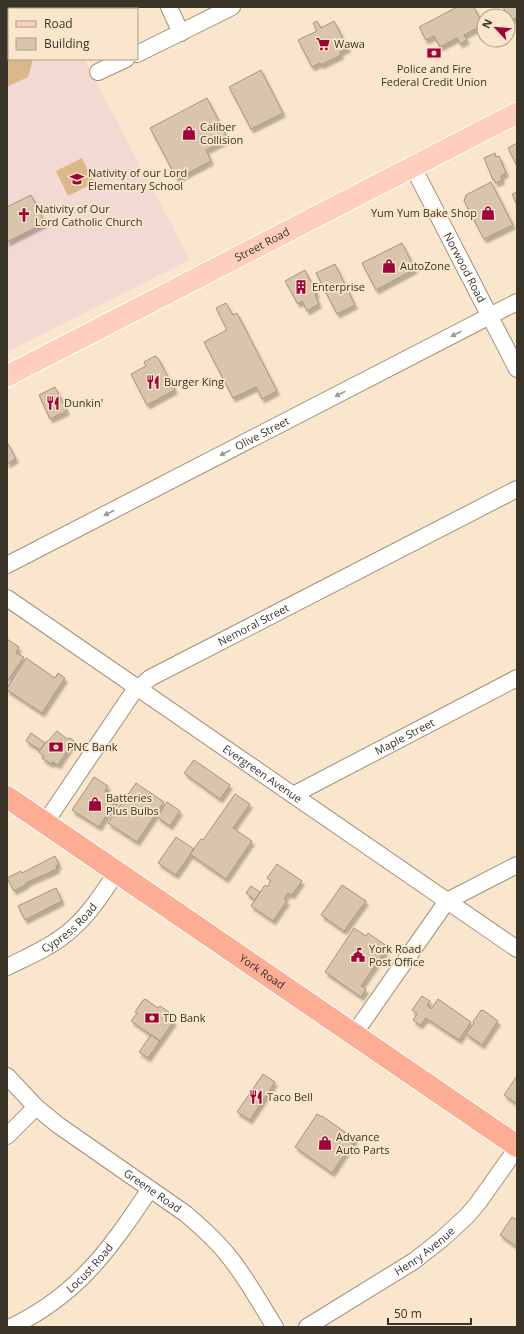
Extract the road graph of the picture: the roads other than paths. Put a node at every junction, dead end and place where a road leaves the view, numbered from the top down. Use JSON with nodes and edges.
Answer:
{"nodes":[{"id":1,"x":168,"y":7,"type":"edge"},
{"id":2,"x":232,"y":7,"type":"edge"},
{"id":3,"x":182,"y":33,"type":"junction"},
{"id":4,"x":138,"y":54,"type":"edge"},
{"id":5,"x":124,"y":60,"type":"edge"},
{"id":6,"x":98,"y":72,"type":"dead end"},
{"id":7,"x":517,"y":113,"type":"edge"},
{"id":8,"x":413,"y":167,"type":"junction"},
{"id":9,"x":517,"y":302,"type":"edge"},
{"id":10,"x":490,"y":316,"type":"junction"},
{"id":11,"x":517,"y":369,"type":"edge"},
{"id":12,"x":7,"y":376,"type":"edge"},
{"id":13,"x":517,"y":489,"type":"edge"},
{"id":14,"x":7,"y":565,"type":"edge"},
{"id":15,"x":7,"y":598,"type":"edge"},
{"id":16,"x":517,"y":678,"type":"edge"},
{"id":17,"x":139,"y":689,"type":"junction"},
{"id":18,"x":293,"y":795,"type":"junction"},
{"id":19,"x":7,"y":797,"type":"edge"},
{"id":20,"x":45,"y":823,"type":"junction"},
{"id":21,"x":517,"y":865,"type":"edge"},
{"id":22,"x":118,"y":872,"type":"junction"},
{"id":23,"x":447,"y":901,"type":"junction"},
{"id":24,"x":517,"y":949,"type":"edge"},
{"id":25,"x":7,"y":967,"type":"edge"},
{"id":26,"x":354,"y":1034,"type":"junction"},
{"id":27,"x":7,"y":1076,"type":"edge"},
{"id":28,"x":36,"y":1107,"type":"junction"},
{"id":29,"x":7,"y":1136,"type":"edge"},
{"id":30,"x":517,"y":1147,"type":"edge"},
{"id":31,"x":150,"y":1189,"type":"junction"},
{"id":32,"x":11,"y":1327,"type":"edge"},
{"id":33,"x":275,"y":1327,"type":"edge"},
{"id":34,"x":306,"y":1327,"type":"edge"}],
"edges":[{"from":1,"to":3,"type":"street"},
{"from":2,"to":3,"type":"street"},
{"from":3,"to":4,"type":"street"},
{"from":5,"to":6,"type":"street"},
{"from":7,"to":8,"type":"main road","name":"Street Road"},
{"from":8,"to":10,"type":"street","name":"Norwood Road"},
{"from":8,"to":12,"type":"main road","name":"Street Road"},
{"from":9,"to":10,"type":"street","name":"Olive Street"},
{"from":10,"to":11,"type":"street","name":"Norwood Road"},
{"from":10,"to":14,"type":"street","name":"Olive Street","one_way":true},
{"from":13,"to":17,"type":"street","name":"Nemoral Street"},
{"from":15,"to":17,"type":"street","name":"Evergreen Avenue"},
{"from":16,"to":18,"type":"street","name":"Maple Street"},
{"from":17,"to":18,"type":"street","name":"Evergreen Avenue"},
{"from":17,"to":20,"type":"street","name":"Nemoral Street"},
{"from":18,"to":23,"type":"street","name":"Evergreen Avenue"},
{"from":19,"to":20,"type":"highway","name":"York Road"},
{"from":20,"to":22,"type":"highway","name":"York Road"},
{"from":21,"to":23,"type":"street"},
{"from":22,"to":25,"type":"street","name":"Cypress Road"},
{"from":22,"to":26,"type":"highway","name":"York Road"},
{"from":23,"to":24,"type":"street","name":"Evergreen Avenue"},
{"from":23,"to":26,"type":"street"},
{"from":26,"to":30,"type":"highway","name":"York Road"},
{"from":27,"to":28,"type":"street","name":"Greene Road"},
{"from":28,"to":29,"type":"street"},
{"from":28,"to":31,"type":"street","name":"Greene Road"},
{"from":30,"to":34,"type":"street","name":"Henry Avenue"},
{"from":31,"to":32,"type":"street","name":"Locust Road"},
{"from":31,"to":33,"type":"street","name":"Greene Road"}]}
